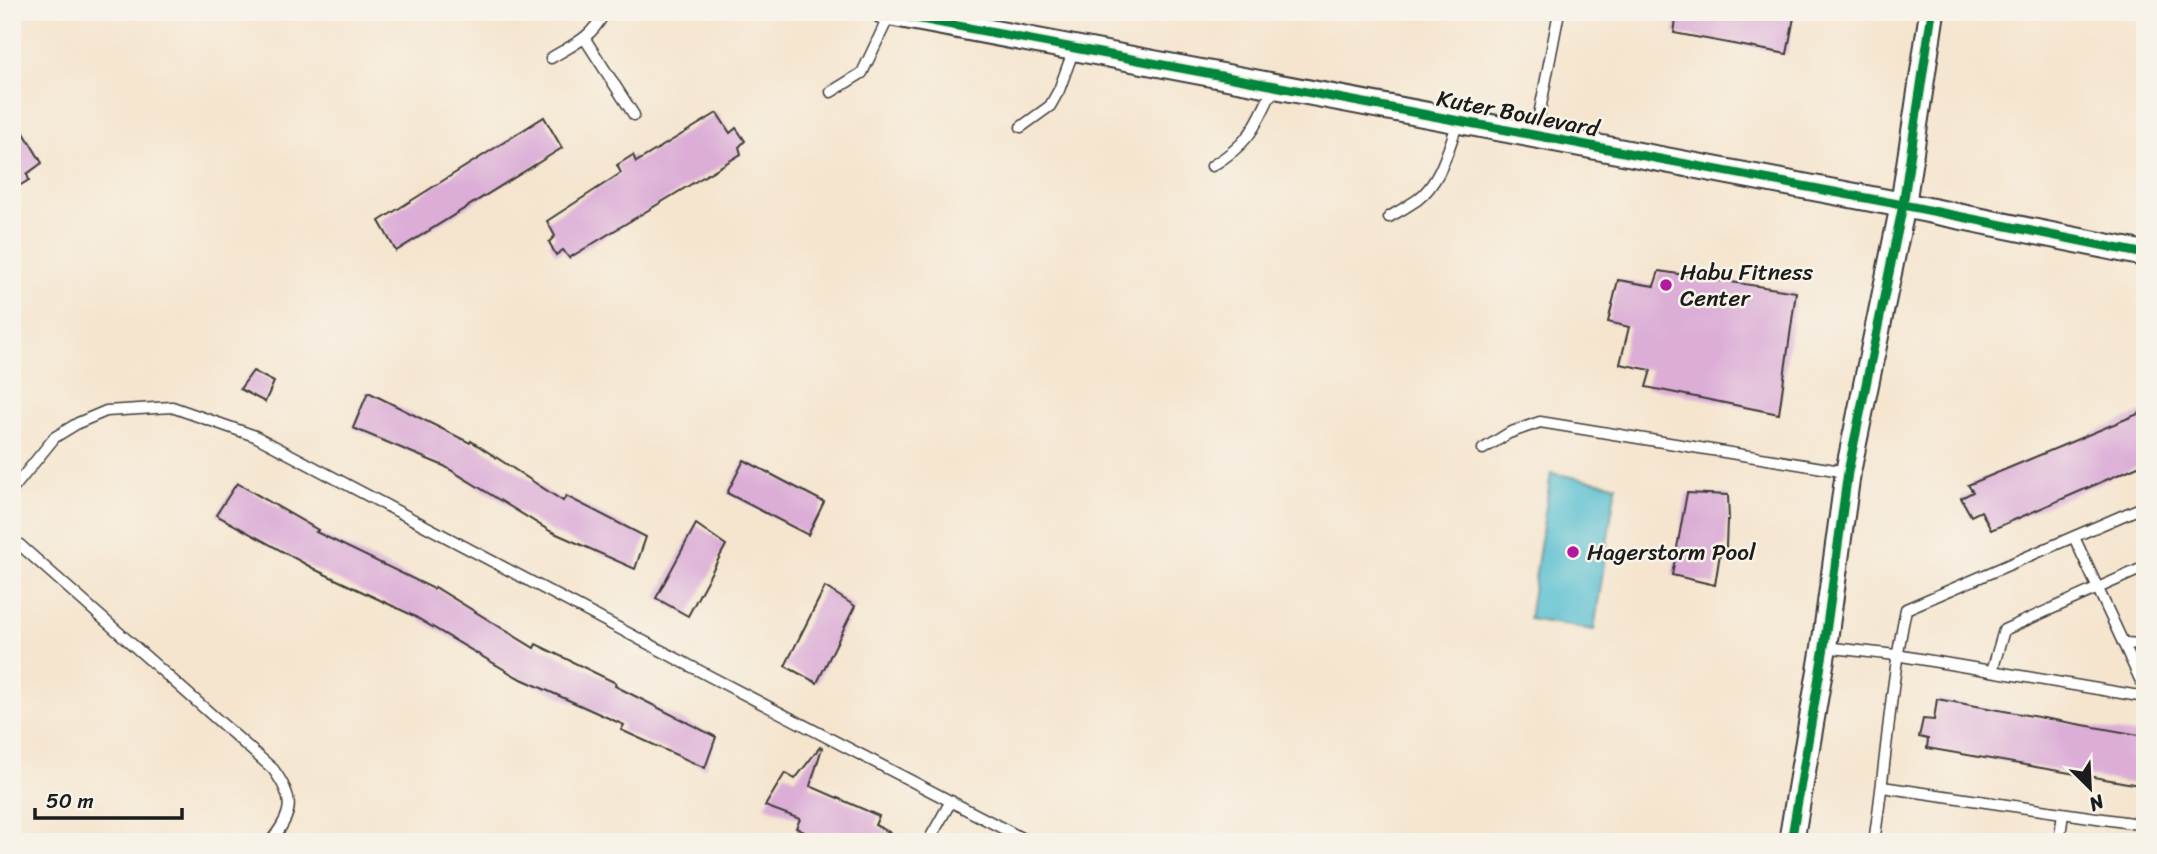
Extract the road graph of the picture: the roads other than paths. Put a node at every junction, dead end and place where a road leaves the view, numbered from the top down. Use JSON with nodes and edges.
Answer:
{"nodes":[{"id":1,"x":605,"y":12,"type":"edge"},
{"id":2,"x":1559,"y":12,"type":"edge"},
{"id":3,"x":1932,"y":12,"type":"edge"},
{"id":4,"x":887,"y":13,"type":"edge"},
{"id":5,"x":584,"y":38,"type":"junction"},
{"id":6,"x":1074,"y":48,"type":"junction"},
{"id":7,"x":551,"y":58,"type":"dead end"},
{"id":8,"x":1274,"y":87,"type":"junction"},
{"id":9,"x":831,"y":92,"type":"dead end"},
{"id":10,"x":634,"y":115,"type":"dead end"},
{"id":11,"x":1458,"y":122,"type":"junction"},
{"id":12,"x":1021,"y":127,"type":"dead end"},
{"id":13,"x":1535,"y":136,"type":"junction"},
{"id":14,"x":1212,"y":166,"type":"dead end"},
{"id":15,"x":1903,"y":205,"type":"junction"},
{"id":16,"x":1389,"y":218,"type":"dead end"},
{"id":17,"x":2145,"y":254,"type":"edge"},
{"id":18,"x":1483,"y":449,"type":"dead end"},
{"id":19,"x":1848,"y":472,"type":"junction"},
{"id":20,"x":12,"y":490,"type":"edge"},
{"id":21,"x":2145,"y":506,"type":"edge"},
{"id":22,"x":2074,"y":537,"type":"junction"},
{"id":23,"x":12,"y":538,"type":"edge"},
{"id":24,"x":2145,"y":568,"type":"edge"},
{"id":25,"x":2098,"y":588,"type":"junction"},
{"id":26,"x":2123,"y":643,"type":"junction"},
{"id":27,"x":2145,"y":644,"type":"edge"},
{"id":28,"x":1824,"y":647,"type":"junction"},
{"id":29,"x":1896,"y":655,"type":"junction"},
{"id":30,"x":1992,"y":671,"type":"junction"},
{"id":31,"x":2145,"y":690,"type":"edge"},
{"id":32,"x":2145,"y":697,"type":"edge"},
{"id":33,"x":1882,"y":787,"type":"junction"},
{"id":34,"x":951,"y":801,"type":"junction"},
{"id":35,"x":2063,"y":814,"type":"junction"},
{"id":36,"x":2145,"y":825,"type":"edge"},
{"id":37,"x":270,"y":842,"type":"edge"},
{"id":38,"x":928,"y":842,"type":"edge"},
{"id":39,"x":1029,"y":842,"type":"edge"},
{"id":40,"x":1791,"y":842,"type":"edge"},
{"id":41,"x":1874,"y":842,"type":"edge"},
{"id":42,"x":2059,"y":842,"type":"edge"}],
"edges":[{"from":1,"to":5,"type":"lane"},
{"from":2,"to":13,"type":"lane"},
{"from":3,"to":15,"type":"street"},
{"from":4,"to":6,"type":"street","name":"Kuter Boulevard"},
{"from":4,"to":9,"type":"lane"},
{"from":5,"to":7,"type":"lane"},
{"from":5,"to":10,"type":"lane"},
{"from":6,"to":8,"type":"street","name":"Kuter Boulevard"},
{"from":6,"to":12,"type":"lane"},
{"from":8,"to":11,"type":"street","name":"Kuter Boulevard"},
{"from":8,"to":14,"type":"lane"},
{"from":11,"to":13,"type":"street","name":"Kuter Boulevard"},
{"from":11,"to":16,"type":"lane"},
{"from":13,"to":15,"type":"street","name":"Kuter Boulevard"},
{"from":15,"to":17,"type":"street","name":"Kuter Boulevard"},
{"from":15,"to":19,"type":"street"},
{"from":18,"to":19,"type":"lane"},
{"from":19,"to":28,"type":"street"},
{"from":20,"to":34,"type":"lane"},
{"from":21,"to":22,"type":"lane"},
{"from":22,"to":25,"type":"lane"},
{"from":22,"to":29,"type":"lane"},
{"from":23,"to":37,"type":"lane"},
{"from":24,"to":25,"type":"lane"},
{"from":25,"to":26,"type":"lane"},
{"from":25,"to":30,"type":"lane"},
{"from":26,"to":27,"type":"lane"},
{"from":26,"to":31,"type":"lane"},
{"from":28,"to":29,"type":"lane"},
{"from":28,"to":40,"type":"street"},
{"from":29,"to":30,"type":"lane"},
{"from":29,"to":33,"type":"lane"},
{"from":30,"to":32,"type":"lane"},
{"from":33,"to":35,"type":"lane"},
{"from":33,"to":41,"type":"lane"},
{"from":34,"to":38,"type":"lane"},
{"from":34,"to":39,"type":"lane"},
{"from":35,"to":36,"type":"lane"},
{"from":35,"to":42,"type":"lane"}]}
